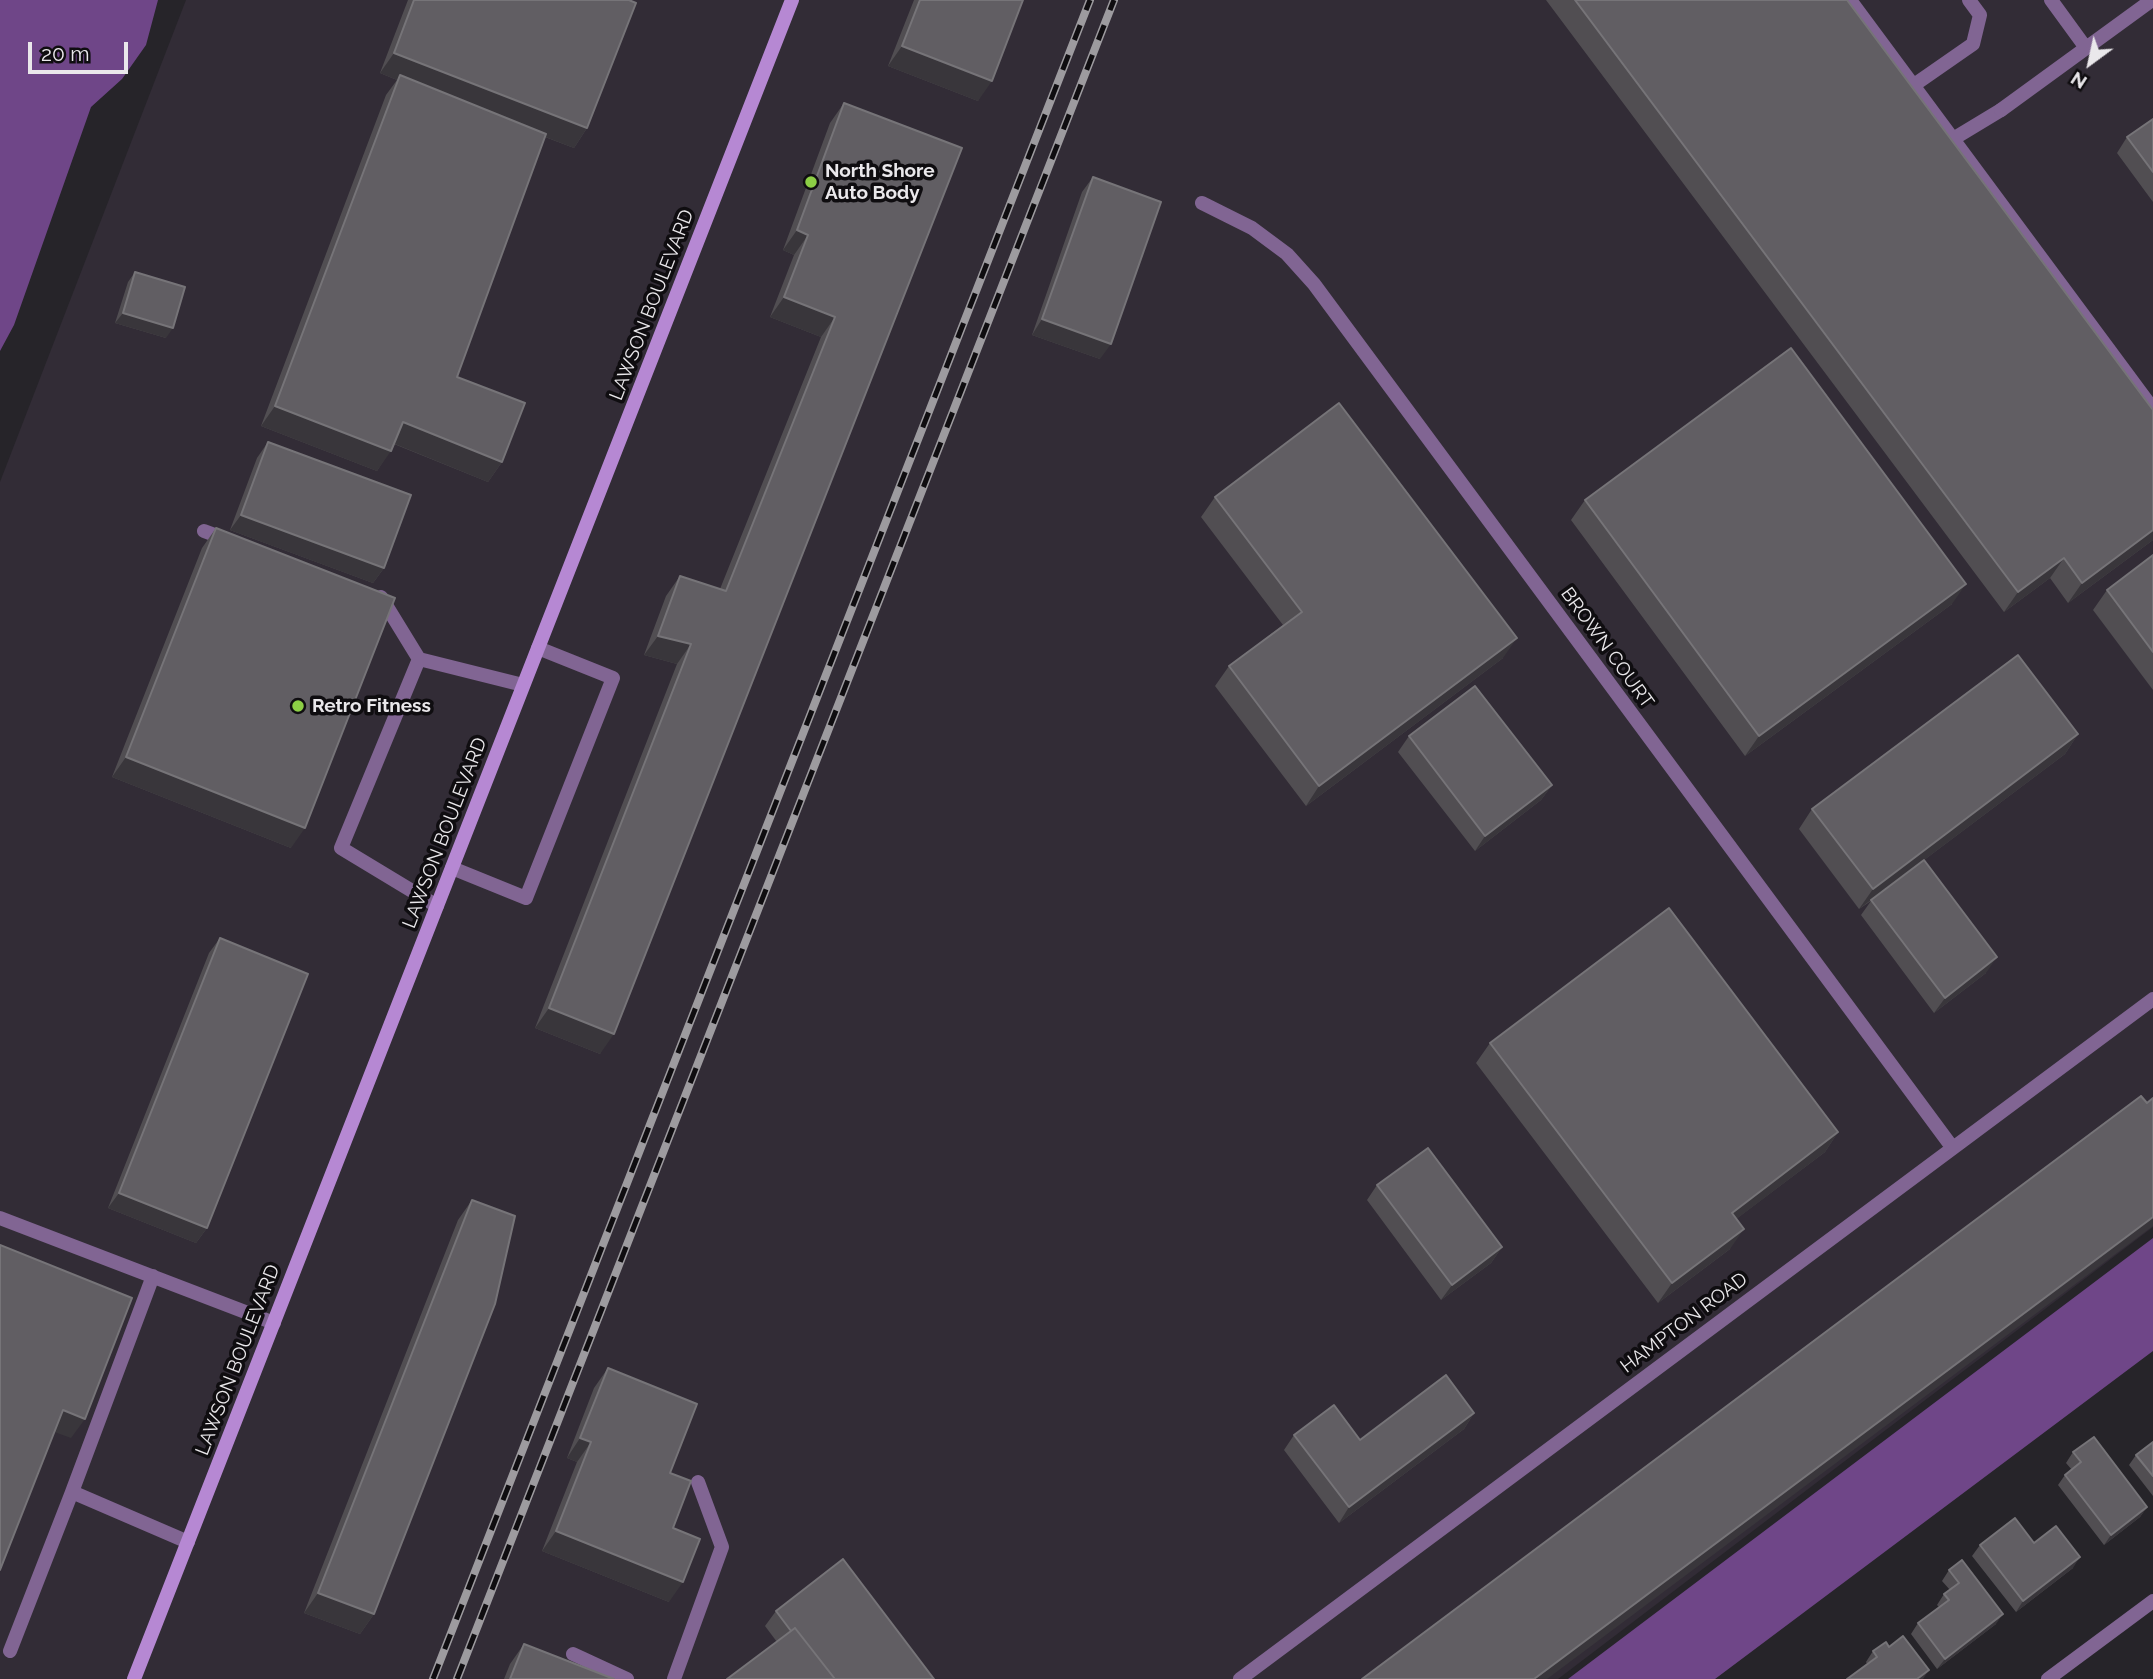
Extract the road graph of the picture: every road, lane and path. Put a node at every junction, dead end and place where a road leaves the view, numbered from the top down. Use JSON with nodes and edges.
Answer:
{"nodes":[{"id":1,"x":792,"y":0,"type":"edge"},
{"id":2,"x":1850,"y":0,"type":"edge"},
{"id":3,"x":1969,"y":0,"type":"edge"},
{"id":4,"x":2051,"y":0,"type":"edge"},
{"id":5,"x":2152,"y":0,"type":"edge"},
{"id":6,"x":2086,"y":48,"type":"junction"},
{"id":7,"x":1914,"y":85,"type":"junction"},
{"id":8,"x":1953,"y":139,"type":"junction"},
{"id":9,"x":1202,"y":203,"type":"dead end"},
{"id":10,"x":2153,"y":409,"type":"edge"},
{"id":11,"x":204,"y":531,"type":"dead end"},
{"id":12,"x":242,"y":545,"type":"edge"},
{"id":13,"x":367,"y":591,"type":"edge"},
{"id":14,"x":538,"y":648,"type":"junction"},
{"id":15,"x":418,"y":659,"type":"junction"},
{"id":16,"x":523,"y":685,"type":"junction"},
{"id":17,"x":452,"y":868,"type":"junction"},
{"id":18,"x":437,"y":906,"type":"junction"},
{"id":19,"x":2153,"y":999,"type":"edge"},
{"id":20,"x":1952,"y":1147,"type":"junction"},
{"id":21,"x":0,"y":1219,"type":"edge"},
{"id":22,"x":153,"y":1276,"type":"junction"},
{"id":23,"x":274,"y":1323,"type":"junction"},
{"id":24,"x":698,"y":1482,"type":"dead end"},
{"id":25,"x":72,"y":1492,"type":"junction"},
{"id":26,"x":188,"y":1542,"type":"junction"},
{"id":27,"x":2153,"y":1601,"type":"edge"},
{"id":28,"x":10,"y":1651,"type":"dead end"},
{"id":29,"x":573,"y":1654,"type":"dead end"},
{"id":30,"x":134,"y":1679,"type":"edge"},
{"id":31,"x":627,"y":1679,"type":"edge"},
{"id":32,"x":674,"y":1679,"type":"edge"},
{"id":33,"x":1240,"y":1679,"type":"edge"},
{"id":34,"x":2048,"y":1679,"type":"edge"}],
"edges":[{"from":1,"to":14,"type":"main road","name":"LAWSON BOULEVARD"},
{"from":2,"to":7,"type":"street"},
{"from":3,"to":7,"type":"street"},
{"from":4,"to":6,"type":"street"},
{"from":5,"to":6,"type":"street"},
{"from":6,"to":8,"type":"street"},
{"from":7,"to":8,"type":"street"},
{"from":8,"to":10,"type":"street"},
{"from":9,"to":20,"type":"street","name":"BROWN COURT"},
{"from":11,"to":12,"type":"street"},
{"from":13,"to":15,"type":"street"},
{"from":14,"to":16,"type":"main road","name":"LAWSON BOULEVARD"},
{"from":14,"to":17,"type":"street"},
{"from":15,"to":16,"type":"street"},
{"from":15,"to":18,"type":"street"},
{"from":16,"to":17,"type":"main road","name":"LAWSON BOULEVARD"},
{"from":17,"to":18,"type":"main road","name":"LAWSON BOULEVARD"},
{"from":18,"to":23,"type":"main road","name":"LAWSON BOULEVARD"},
{"from":19,"to":20,"type":"street","name":"HAMPTON ROAD"},
{"from":20,"to":33,"type":"street","name":"HAMPTON ROAD"},
{"from":21,"to":22,"type":"street"},
{"from":22,"to":23,"type":"street"},
{"from":22,"to":25,"type":"street"},
{"from":23,"to":26,"type":"main road","name":"LAWSON BOULEVARD"},
{"from":24,"to":32,"type":"street"},
{"from":25,"to":26,"type":"street"},
{"from":25,"to":28,"type":"street"},
{"from":26,"to":30,"type":"main road","name":"LAWSON BOULEVARD"},
{"from":27,"to":34,"type":"street"},
{"from":29,"to":31,"type":"street"}]}
